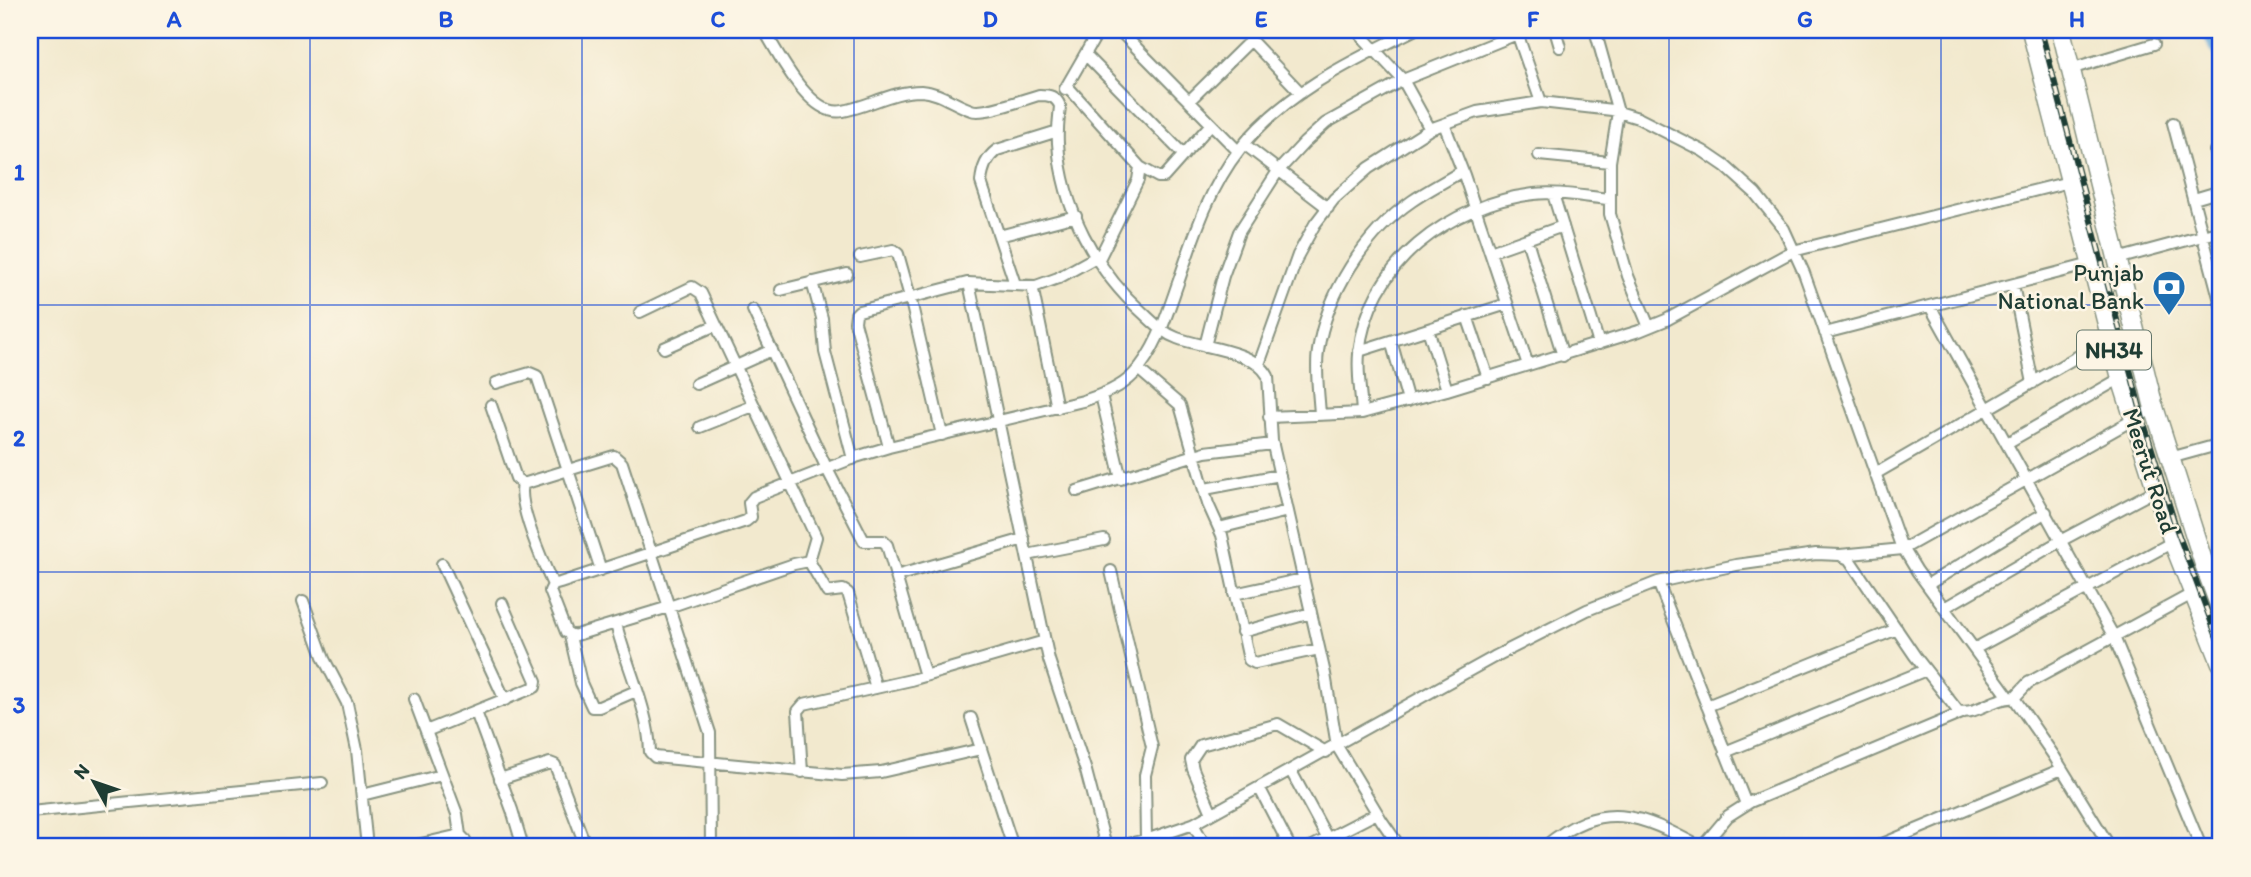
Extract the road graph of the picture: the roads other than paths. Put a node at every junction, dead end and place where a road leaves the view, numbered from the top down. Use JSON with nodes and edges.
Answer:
{"nodes":[{"id":1,"x":765,"y":30,"type":"edge"},
{"id":2,"x":1099,"y":30,"type":"edge"},
{"id":3,"x":1119,"y":30,"type":"edge"},
{"id":4,"x":1241,"y":30,"type":"edge"},
{"id":5,"x":1356,"y":30,"type":"edge"},
{"id":6,"x":1555,"y":30,"type":"edge"},
{"id":7,"x":1595,"y":30,"type":"edge"},
{"id":8,"x":2031,"y":30,"type":"edge"},
{"id":9,"x":2061,"y":30,"type":"edge"},
{"id":10,"x":2219,"y":30,"type":"edge"},
{"id":11,"x":1408,"y":31,"type":"edge"},
{"id":12,"x":1517,"y":32,"type":"edge"},
{"id":13,"x":2221,"y":34,"type":"edge"},
{"id":14,"x":1251,"y":40,"type":"junction"},
{"id":15,"x":2154,"y":44,"type":"dead end"},
{"id":16,"x":1560,"y":47,"type":"dead end"},
{"id":17,"x":1374,"y":49,"type":"junction"},
{"id":18,"x":1085,"y":54,"type":"junction"},
{"id":19,"x":2070,"y":69,"type":"junction"},
{"id":20,"x":1403,"y":80,"type":"junction"},
{"id":21,"x":1067,"y":86,"type":"junction"},
{"id":22,"x":1301,"y":93,"type":"junction"},
{"id":23,"x":1190,"y":100,"type":"junction"},
{"id":24,"x":1058,"y":101,"type":"junction"},
{"id":25,"x":1541,"y":102,"type":"junction"},
{"id":26,"x":1618,"y":112,"type":"junction"},
{"id":27,"x":2173,"y":123,"type":"dead end"},
{"id":28,"x":1211,"y":124,"type":"junction"},
{"id":29,"x":1444,"y":124,"type":"junction"},
{"id":30,"x":1430,"y":129,"type":"junction"},
{"id":31,"x":1058,"y":131,"type":"junction"},
{"id":32,"x":1241,"y":148,"type":"junction"},
{"id":33,"x":2215,"y":151,"type":"dead end"},
{"id":34,"x":1184,"y":155,"type":"junction"},
{"id":35,"x":1539,"y":155,"type":"dead end"},
{"id":36,"x":1610,"y":162,"type":"junction"},
{"id":37,"x":1140,"y":167,"type":"junction"},
{"id":38,"x":1278,"y":171,"type":"junction"},
{"id":39,"x":1462,"y":171,"type":"junction"},
{"id":40,"x":2221,"y":172,"type":"edge"},
{"id":41,"x":2069,"y":182,"type":"junction"},
{"id":42,"x":2221,"y":191,"type":"edge"},
{"id":43,"x":1553,"y":194,"type":"junction"},
{"id":44,"x":1609,"y":199,"type":"junction"},
{"id":45,"x":2194,"y":199,"type":"junction"},
{"id":46,"x":1328,"y":208,"type":"junction"},
{"id":47,"x":1475,"y":208,"type":"junction"},
{"id":48,"x":1076,"y":216,"type":"junction"},
{"id":49,"x":1563,"y":226,"type":"junction"},
{"id":50,"x":2221,"y":231,"type":"edge"},
{"id":51,"x":999,"y":236,"type":"junction"},
{"id":52,"x":2204,"y":236,"type":"junction"},
{"id":53,"x":1527,"y":240,"type":"junction"},
{"id":54,"x":1793,"y":251,"type":"junction"},
{"id":55,"x":1490,"y":252,"type":"junction"},
{"id":56,"x":860,"y":257,"type":"dead end"},
{"id":57,"x":1097,"y":259,"type":"junction"},
{"id":58,"x":2117,"y":259,"type":"junction"},
{"id":59,"x":2091,"y":264,"type":"junction"},
{"id":60,"x":847,"y":274,"type":"dead end"},
{"id":61,"x":812,"y":282,"type":"junction"},
{"id":62,"x":969,"y":283,"type":"junction"},
{"id":63,"x":1015,"y":284,"type":"junction"},
{"id":64,"x":2013,"y":285,"type":"junction"},
{"id":65,"x":1032,"y":286,"type":"junction"},
{"id":66,"x":781,"y":290,"type":"dead end"},
{"id":67,"x":910,"y":298,"type":"junction"},
{"id":68,"x":1507,"y":304,"type":"junction"},
{"id":69,"x":2221,"y":305,"type":"edge"},
{"id":70,"x":1930,"y":306,"type":"junction"},
{"id":71,"x":753,"y":310,"type":"dead end"},
{"id":72,"x":640,"y":312,"type":"dead end"},
{"id":73,"x":1467,"y":316,"type":"junction"},
{"id":74,"x":716,"y":326,"type":"junction"},
{"id":75,"x":1648,"y":327,"type":"junction"},
{"id":76,"x":1428,"y":329,"type":"junction"},
{"id":77,"x":1162,"y":330,"type":"junction"},
{"id":78,"x":1825,"y":333,"type":"junction"},
{"id":79,"x":2110,"y":337,"type":"junction"},
{"id":80,"x":1391,"y":341,"type":"junction"},
{"id":81,"x":1599,"y":344,"type":"junction"},
{"id":82,"x":1205,"y":346,"type":"junction"},
{"id":83,"x":664,"y":348,"type":"dead end"},
{"id":84,"x":772,"y":351,"type":"junction"},
{"id":85,"x":1359,"y":351,"type":"junction"},
{"id":86,"x":1563,"y":356,"type":"junction"},
{"id":87,"x":1259,"y":364,"type":"junction"},
{"id":88,"x":1528,"y":365,"type":"junction"},
{"id":89,"x":735,"y":366,"type":"junction"},
{"id":90,"x":1138,"y":369,"type":"junction"},
{"id":91,"x":1488,"y":378,"type":"junction"},
{"id":92,"x":2121,"y":378,"type":"junction"},
{"id":93,"x":496,"y":383,"type":"dead end"},
{"id":94,"x":2033,"y":383,"type":"junction"},
{"id":95,"x":696,"y":384,"type":"dead end"},
{"id":96,"x":1447,"y":390,"type":"junction"},
{"id":97,"x":1101,"y":395,"type":"junction"},
{"id":98,"x":1408,"y":401,"type":"junction"},
{"id":99,"x":491,"y":405,"type":"dead end"},
{"id":100,"x":753,"y":406,"type":"junction"},
{"id":101,"x":1057,"y":408,"type":"junction"},
{"id":102,"x":1988,"y":408,"type":"junction"},
{"id":103,"x":2154,"y":408,"type":"junction"},
{"id":104,"x":1362,"y":413,"type":"junction"},
{"id":105,"x":1320,"y":415,"type":"junction"},
{"id":106,"x":1269,"y":417,"type":"junction"},
{"id":107,"x":2134,"y":420,"type":"junction"},
{"id":108,"x":999,"y":421,"type":"junction"},
{"id":109,"x":700,"y":427,"type":"dead end"},
{"id":110,"x":942,"y":435,"type":"junction"},
{"id":111,"x":2007,"y":443,"type":"junction"},
{"id":112,"x":1273,"y":444,"type":"junction"},
{"id":113,"x":2221,"y":444,"type":"edge"},
{"id":114,"x":890,"y":447,"type":"junction"},
{"id":115,"x":1196,"y":455,"type":"junction"},
{"id":116,"x":2170,"y":458,"type":"junction"},
{"id":117,"x":853,"y":459,"type":"junction"},
{"id":118,"x":827,"y":469,"type":"junction"},
{"id":119,"x":568,"y":471,"type":"junction"},
{"id":120,"x":1875,"y":474,"type":"junction"},
{"id":121,"x":1280,"y":475,"type":"junction"},
{"id":122,"x":1121,"y":478,"type":"junction"},
{"id":123,"x":2028,"y":480,"type":"junction"},
{"id":124,"x":789,"y":482,"type":"junction"},
{"id":125,"x":523,"y":485,"type":"junction"},
{"id":126,"x":1205,"y":489,"type":"junction"},
{"id":127,"x":2156,"y":490,"type":"junction"},
{"id":128,"x":1077,"y":491,"type":"dead end"},
{"id":129,"x":1288,"y":511,"type":"junction"},
{"id":130,"x":2046,"y":512,"type":"junction"},
{"id":131,"x":1219,"y":528,"type":"junction"},
{"id":132,"x":1024,"y":539,"type":"junction"},
{"id":133,"x":1104,"y":540,"type":"dead end"},
{"id":134,"x":2062,"y":540,"type":"junction"},
{"id":135,"x":2173,"y":542,"type":"junction"},
{"id":136,"x":1903,"y":549,"type":"junction"},
{"id":137,"x":651,"y":554,"type":"junction"},
{"id":138,"x":1027,"y":555,"type":"junction"},
{"id":139,"x":1840,"y":555,"type":"junction"},
{"id":140,"x":809,"y":561,"type":"junction"},
{"id":141,"x":443,"y":564,"type":"dead end"},
{"id":142,"x":601,"y":570,"type":"junction"},
{"id":143,"x":1111,"y":571,"type":"dead end"},
{"id":144,"x":896,"y":576,"type":"junction"},
{"id":145,"x":1303,"y":579,"type":"junction"},
{"id":146,"x":2216,"y":579,"type":"edge"},
{"id":147,"x":1658,"y":582,"type":"junction"},
{"id":148,"x":553,"y":585,"type":"junction"},
{"id":149,"x":1927,"y":585,"type":"junction"},
{"id":150,"x":2088,"y":587,"type":"junction"},
{"id":151,"x":1234,"y":594,"type":"junction"},
{"id":152,"x":2192,"y":594,"type":"junction"},
{"id":153,"x":303,"y":601,"type":"dead end"},
{"id":154,"x":502,"y":603,"type":"dead end"},
{"id":155,"x":669,"y":607,"type":"junction"},
{"id":156,"x":1944,"y":608,"type":"junction"},
{"id":157,"x":2221,"y":610,"type":"edge"},
{"id":158,"x":1311,"y":613,"type":"junction"},
{"id":159,"x":616,"y":624,"type":"junction"},
{"id":160,"x":1897,"y":629,"type":"junction"},
{"id":161,"x":1242,"y":632,"type":"junction"},
{"id":162,"x":570,"y":636,"type":"junction"},
{"id":163,"x":2114,"y":637,"type":"junction"},
{"id":164,"x":1045,"y":641,"type":"junction"},
{"id":165,"x":1319,"y":649,"type":"junction"},
{"id":166,"x":1974,"y":649,"type":"junction"},
{"id":167,"x":2221,"y":663,"type":"edge"},
{"id":168,"x":1926,"y":670,"type":"junction"},
{"id":169,"x":925,"y":676,"type":"junction"},
{"id":170,"x":876,"y":688,"type":"junction"},
{"id":171,"x":636,"y":691,"type":"junction"},
{"id":172,"x":2012,"y":697,"type":"junction"},
{"id":173,"x":414,"y":699,"type":"dead end"},
{"id":174,"x":505,"y":700,"type":"junction"},
{"id":175,"x":1707,"y":706,"type":"junction"},
{"id":176,"x":476,"y":712,"type":"junction"},
{"id":177,"x":1962,"y":713,"type":"junction"},
{"id":178,"x":971,"y":718,"type":"dead end"},
{"id":179,"x":426,"y":731,"type":"junction"},
{"id":180,"x":1337,"y":746,"type":"junction"},
{"id":181,"x":981,"y":749,"type":"junction"},
{"id":182,"x":1326,"y":751,"type":"junction"},
{"id":183,"x":1725,"y":752,"type":"junction"},
{"id":184,"x":711,"y":763,"type":"junction"},
{"id":185,"x":2062,"y":769,"type":"junction"},
{"id":186,"x":1291,"y":771,"type":"junction"},
{"id":187,"x":802,"y":772,"type":"junction"},
{"id":188,"x":442,"y":775,"type":"junction"},
{"id":189,"x":500,"y":779,"type":"junction"},
{"id":190,"x":322,"y":783,"type":"dead end"},
{"id":191,"x":1260,"y":789,"type":"junction"},
{"id":192,"x":362,"y":795,"type":"junction"},
{"id":193,"x":1746,"y":804,"type":"junction"},
{"id":194,"x":30,"y":812,"type":"edge"},
{"id":195,"x":1212,"y":813,"type":"junction"},
{"id":196,"x":1377,"y":813,"type":"junction"},
{"id":197,"x":1193,"y":824,"type":"junction"},
{"id":198,"x":460,"y":835,"type":"junction"},
{"id":199,"x":1146,"y":840,"type":"junction"},
{"id":200,"x":1330,"y":843,"type":"edge"},
{"id":201,"x":367,"y":847,"type":"edge"},
{"id":202,"x":408,"y":847,"type":"edge"},
{"id":203,"x":468,"y":847,"type":"edge"},
{"id":204,"x":523,"y":847,"type":"edge"},
{"id":205,"x":586,"y":847,"type":"edge"},
{"id":206,"x":711,"y":847,"type":"edge"},
{"id":207,"x":1013,"y":847,"type":"edge"},
{"id":208,"x":1106,"y":847,"type":"edge"},
{"id":209,"x":1114,"y":847,"type":"edge"},
{"id":210,"x":1206,"y":847,"type":"edge"},
{"id":211,"x":1290,"y":847,"type":"edge"},
{"id":212,"x":1311,"y":847,"type":"edge"},
{"id":213,"x":1400,"y":847,"type":"edge"},
{"id":214,"x":1544,"y":847,"type":"edge"},
{"id":215,"x":1701,"y":847,"type":"edge"},
{"id":216,"x":1875,"y":847,"type":"edge"},
{"id":217,"x":2110,"y":847,"type":"edge"},
{"id":218,"x":2201,"y":847,"type":"edge"}],
"edges":[{"from":1,"to":24,"type":"street"},
{"from":2,"to":18,"type":"street"},
{"from":3,"to":23,"type":"street"},
{"from":4,"to":14,"type":"street"},
{"from":5,"to":17,"type":"street"},
{"from":6,"to":16,"type":"street"},
{"from":7,"to":26,"type":"street"},
{"from":8,"to":41,"type":"highway","name":"Meerut Road","number":"NH34"},
{"from":9,"to":19,"type":"highway","name":"Meerut Road","number":"NH34"},
{"from":10,"to":13,"type":"street"},
{"from":11,"to":17,"type":"street"},
{"from":12,"to":20,"type":"street"},
{"from":12,"to":25,"type":"street"},
{"from":14,"to":22,"type":"street"},
{"from":14,"to":23,"type":"street"},
{"from":15,"to":19,"type":"street"},
{"from":17,"to":20,"type":"street"},
{"from":17,"to":22,"type":"street"},
{"from":18,"to":21,"type":"street"},
{"from":18,"to":34,"type":"street"},
{"from":19,"to":58,"type":"highway","name":"Meerut Road","number":"NH34"},
{"from":20,"to":30,"type":"street"},
{"from":20,"to":38,"type":"street"},
{"from":21,"to":24,"type":"street"},
{"from":21,"to":37,"type":"street"},
{"from":22,"to":32,"type":"street"},
{"from":23,"to":28,"type":"street"},
{"from":24,"to":31,"type":"street"},
{"from":25,"to":26,"type":"street"},
{"from":25,"to":29,"type":"street"},
{"from":26,"to":36,"type":"street"},
{"from":26,"to":54,"type":"street"},
{"from":27,"to":45,"type":"street"},
{"from":28,"to":32,"type":"street"},
{"from":28,"to":34,"type":"street"},
{"from":29,"to":30,"type":"street"},
{"from":29,"to":39,"type":"street"},
{"from":30,"to":46,"type":"street"},
{"from":31,"to":48,"type":"street"},
{"from":31,"to":51,"type":"street"},
{"from":32,"to":38,"type":"street"},
{"from":32,"to":77,"type":"street"},
{"from":33,"to":40,"type":"street"},
{"from":34,"to":37,"type":"street"},
{"from":35,"to":36,"type":"street"},
{"from":36,"to":44,"type":"street"},
{"from":37,"to":57,"type":"street"},
{"from":38,"to":46,"type":"street"},
{"from":38,"to":82,"type":"street"},
{"from":39,"to":47,"type":"street"},
{"from":39,"to":105,"type":"street"},
{"from":41,"to":54,"type":"street"},
{"from":41,"to":59,"type":"highway","name":"Meerut Road","number":"NH34"},
{"from":42,"to":45,"type":"street"},
{"from":43,"to":44,"type":"street"},
{"from":43,"to":47,"type":"street"},
{"from":43,"to":49,"type":"street"},
{"from":44,"to":75,"type":"street"},
{"from":45,"to":52,"type":"street"},
{"from":46,"to":87,"type":"street"},
{"from":47,"to":55,"type":"street"},
{"from":47,"to":85,"type":"street"},
{"from":48,"to":51,"type":"street"},
{"from":48,"to":57,"type":"street"},
{"from":49,"to":53,"type":"street"},
{"from":49,"to":81,"type":"street"},
{"from":50,"to":52,"type":"street"},
{"from":51,"to":63,"type":"street"},
{"from":52,"to":58,"type":"street"},
{"from":52,"to":69,"type":"street"},
{"from":53,"to":55,"type":"street"},
{"from":53,"to":86,"type":"street"},
{"from":54,"to":75,"type":"street"},
{"from":54,"to":78,"type":"street"},
{"from":55,"to":68,"type":"street"},
{"from":56,"to":67,"type":"street"},
{"from":57,"to":65,"type":"street"},
{"from":57,"to":77,"type":"street"},
{"from":58,"to":103,"type":"highway","name":"Meerut Road","number":"NH34"},
{"from":59,"to":64,"type":"street"},
{"from":59,"to":79,"type":"highway","name":"Meerut Road","number":"NH34"},
{"from":60,"to":61,"type":"street"},
{"from":61,"to":66,"type":"street"},
{"from":61,"to":117,"type":"street"},
{"from":62,"to":63,"type":"street"},
{"from":62,"to":67,"type":"street"},
{"from":62,"to":108,"type":"street"},
{"from":63,"to":65,"type":"street"},
{"from":64,"to":70,"type":"street"},
{"from":64,"to":94,"type":"street"},
{"from":65,"to":101,"type":"street"},
{"from":67,"to":110,"type":"street"},
{"from":67,"to":114,"type":"street"},
{"from":68,"to":73,"type":"street"},
{"from":68,"to":88,"type":"street"},
{"from":70,"to":78,"type":"street"},
{"from":70,"to":102,"type":"street"},
{"from":71,"to":84,"type":"street"},
{"from":72,"to":74,"type":"street"},
{"from":73,"to":76,"type":"street"},
{"from":73,"to":91,"type":"street"},
{"from":74,"to":83,"type":"street"},
{"from":74,"to":89,"type":"street"},
{"from":75,"to":81,"type":"street"},
{"from":76,"to":80,"type":"street"},
{"from":76,"to":96,"type":"street"},
{"from":77,"to":82,"type":"street"},
{"from":77,"to":90,"type":"street"},
{"from":78,"to":120,"type":"street"},
{"from":79,"to":92,"type":"highway","name":"Meerut Road","number":"NH34"},
{"from":79,"to":94,"type":"street"},
{"from":80,"to":85,"type":"street"},
{"from":80,"to":98,"type":"street"},
{"from":81,"to":86,"type":"street"},
{"from":82,"to":87,"type":"street"},
{"from":84,"to":89,"type":"street"},
{"from":84,"to":118,"type":"street"},
{"from":85,"to":104,"type":"street"},
{"from":86,"to":88,"type":"street"},
{"from":87,"to":106,"type":"street"},
{"from":88,"to":91,"type":"street"},
{"from":89,"to":95,"type":"street"},
{"from":89,"to":100,"type":"street"},
{"from":90,"to":97,"type":"street"},
{"from":90,"to":115,"type":"street"},
{"from":91,"to":96,"type":"street"},
{"from":92,"to":107,"type":"highway","name":"Meerut Road","number":"NH34"},
{"from":92,"to":111,"type":"street"},
{"from":93,"to":119,"type":"street"},
{"from":94,"to":102,"type":"street"},
{"from":96,"to":98,"type":"street"},
{"from":97,"to":101,"type":"street"},
{"from":97,"to":122,"type":"street"},
{"from":98,"to":104,"type":"street"},
{"from":99,"to":125,"type":"street"},
{"from":100,"to":109,"type":"street"},
{"from":100,"to":124,"type":"street"},
{"from":101,"to":108,"type":"street"},
{"from":102,"to":111,"type":"street"},
{"from":102,"to":120,"type":"street"},
{"from":103,"to":107,"type":"street"},
{"from":103,"to":116,"type":"highway","name":"Meerut Road","number":"NH34"},
{"from":104,"to":105,"type":"street"},
{"from":105,"to":106,"type":"street"},
{"from":106,"to":112,"type":"street"},
{"from":107,"to":123,"type":"street"},
{"from":107,"to":127,"type":"highway","name":"Meerut Road","number":"NH34"},
{"from":108,"to":110,"type":"street"},
{"from":108,"to":132,"type":"street"},
{"from":110,"to":114,"type":"street"},
{"from":111,"to":123,"type":"street"},
{"from":112,"to":115,"type":"street"},
{"from":112,"to":121,"type":"street"},
{"from":113,"to":116,"type":"street"},
{"from":114,"to":117,"type":"street"},
{"from":115,"to":122,"type":"street"},
{"from":115,"to":126,"type":"street"},
{"from":116,"to":146,"type":"highway","name":"Meerut Road","number":"NH34"},
{"from":117,"to":118,"type":"street"},
{"from":118,"to":124,"type":"street"},
{"from":118,"to":144,"type":"street"},
{"from":119,"to":125,"type":"street"},
{"from":119,"to":137,"type":"street"},
{"from":119,"to":142,"type":"street"},
{"from":120,"to":136,"type":"street"},
{"from":121,"to":126,"type":"street"},
{"from":121,"to":129,"type":"street"},
{"from":122,"to":128,"type":"street"},
{"from":123,"to":130,"type":"street"},
{"from":123,"to":136,"type":"street"},
{"from":124,"to":137,"type":"street"},
{"from":124,"to":140,"type":"street"},
{"from":125,"to":148,"type":"street"},
{"from":126,"to":131,"type":"street"},
{"from":127,"to":134,"type":"street"},
{"from":127,"to":135,"type":"highway","name":"Meerut Road","number":"NH34"},
{"from":129,"to":131,"type":"street"},
{"from":129,"to":145,"type":"street"},
{"from":130,"to":134,"type":"street"},
{"from":130,"to":149,"type":"street"},
{"from":131,"to":151,"type":"street"},
{"from":132,"to":138,"type":"street"},
{"from":132,"to":144,"type":"street"},
{"from":133,"to":138,"type":"street"},
{"from":134,"to":150,"type":"street"},
{"from":134,"to":156,"type":"street"},
{"from":135,"to":150,"type":"street"},
{"from":135,"to":152,"type":"highway","name":"Meerut Road","number":"NH34"},
{"from":136,"to":139,"type":"street"},
{"from":136,"to":149,"type":"street"},
{"from":137,"to":142,"type":"street"},
{"from":137,"to":155,"type":"street"},
{"from":138,"to":164,"type":"street"},
{"from":139,"to":147,"type":"street"},
{"from":139,"to":160,"type":"street"},
{"from":140,"to":155,"type":"street"},
{"from":140,"to":170,"type":"street"},
{"from":141,"to":174,"type":"street"},
{"from":142,"to":148,"type":"street"},
{"from":143,"to":199,"type":"street"},
{"from":144,"to":169,"type":"street"},
{"from":145,"to":151,"type":"street"},
{"from":145,"to":158,"type":"street"},
{"from":146,"to":157,"type":"highway","name":"Meerut Road","number":"NH34"},
{"from":147,"to":175,"type":"street"},
{"from":147,"to":180,"type":"street"},
{"from":148,"to":162,"type":"street"},
{"from":149,"to":156,"type":"street"},
{"from":150,"to":163,"type":"street"},
{"from":150,"to":166,"type":"street"},
{"from":151,"to":161,"type":"street"},
{"from":152,"to":163,"type":"street"},
{"from":152,"to":167,"type":"highway","name":"Meerut Road","number":"NH34"},
{"from":153,"to":192,"type":"street"},
{"from":154,"to":174,"type":"street"},
{"from":155,"to":159,"type":"street"},
{"from":155,"to":184,"type":"street"},
{"from":156,"to":166,"type":"street"},
{"from":158,"to":161,"type":"street"},
{"from":158,"to":165,"type":"street"},
{"from":159,"to":162,"type":"street"},
{"from":159,"to":171,"type":"street"},
{"from":160,"to":168,"type":"street"},
{"from":160,"to":175,"type":"street"},
{"from":161,"to":165,"type":"street"},
{"from":162,"to":171,"type":"street"},
{"from":163,"to":172,"type":"street"},
{"from":163,"to":218,"type":"street"},
{"from":164,"to":169,"type":"street"},
{"from":164,"to":208,"type":"street"},
{"from":165,"to":180,"type":"street"},
{"from":166,"to":172,"type":"street"},
{"from":168,"to":177,"type":"street"},
{"from":168,"to":183,"type":"street"},
{"from":169,"to":170,"type":"street"},
{"from":170,"to":187,"type":"street"},
{"from":171,"to":184,"type":"street"},
{"from":172,"to":177,"type":"street"},
{"from":172,"to":185,"type":"street"},
{"from":173,"to":179,"type":"street"},
{"from":174,"to":176,"type":"street"},
{"from":175,"to":183,"type":"street"},
{"from":176,"to":179,"type":"street"},
{"from":176,"to":189,"type":"street"},
{"from":177,"to":193,"type":"street"},
{"from":178,"to":181,"type":"street"},
{"from":179,"to":188,"type":"street"},
{"from":180,"to":182,"type":"street"},
{"from":180,"to":196,"type":"street"},
{"from":181,"to":187,"type":"street"},
{"from":181,"to":207,"type":"street"},
{"from":182,"to":186,"type":"street"},
{"from":182,"to":195,"type":"street"},
{"from":183,"to":193,"type":"street"},
{"from":184,"to":187,"type":"street"},
{"from":184,"to":206,"type":"street"},
{"from":185,"to":216,"type":"street"},
{"from":185,"to":217,"type":"street"},
{"from":186,"to":191,"type":"street"},
{"from":186,"to":200,"type":"street"},
{"from":188,"to":192,"type":"street"},
{"from":188,"to":198,"type":"street"},
{"from":189,"to":204,"type":"street"},
{"from":189,"to":205,"type":"street"},
{"from":190,"to":194,"type":"street"},
{"from":191,"to":195,"type":"street"},
{"from":191,"to":211,"type":"street"},
{"from":192,"to":201,"type":"street"},
{"from":193,"to":215,"type":"street"},
{"from":195,"to":197,"type":"street"},
{"from":196,"to":200,"type":"street"},
{"from":196,"to":213,"type":"street"},
{"from":197,"to":199,"type":"street"},
{"from":197,"to":210,"type":"street"},
{"from":198,"to":202,"type":"street"},
{"from":198,"to":203,"type":"street"},
{"from":199,"to":209,"type":"street"},
{"from":200,"to":212,"type":"street"},
{"from":214,"to":215,"type":"street"}]}
